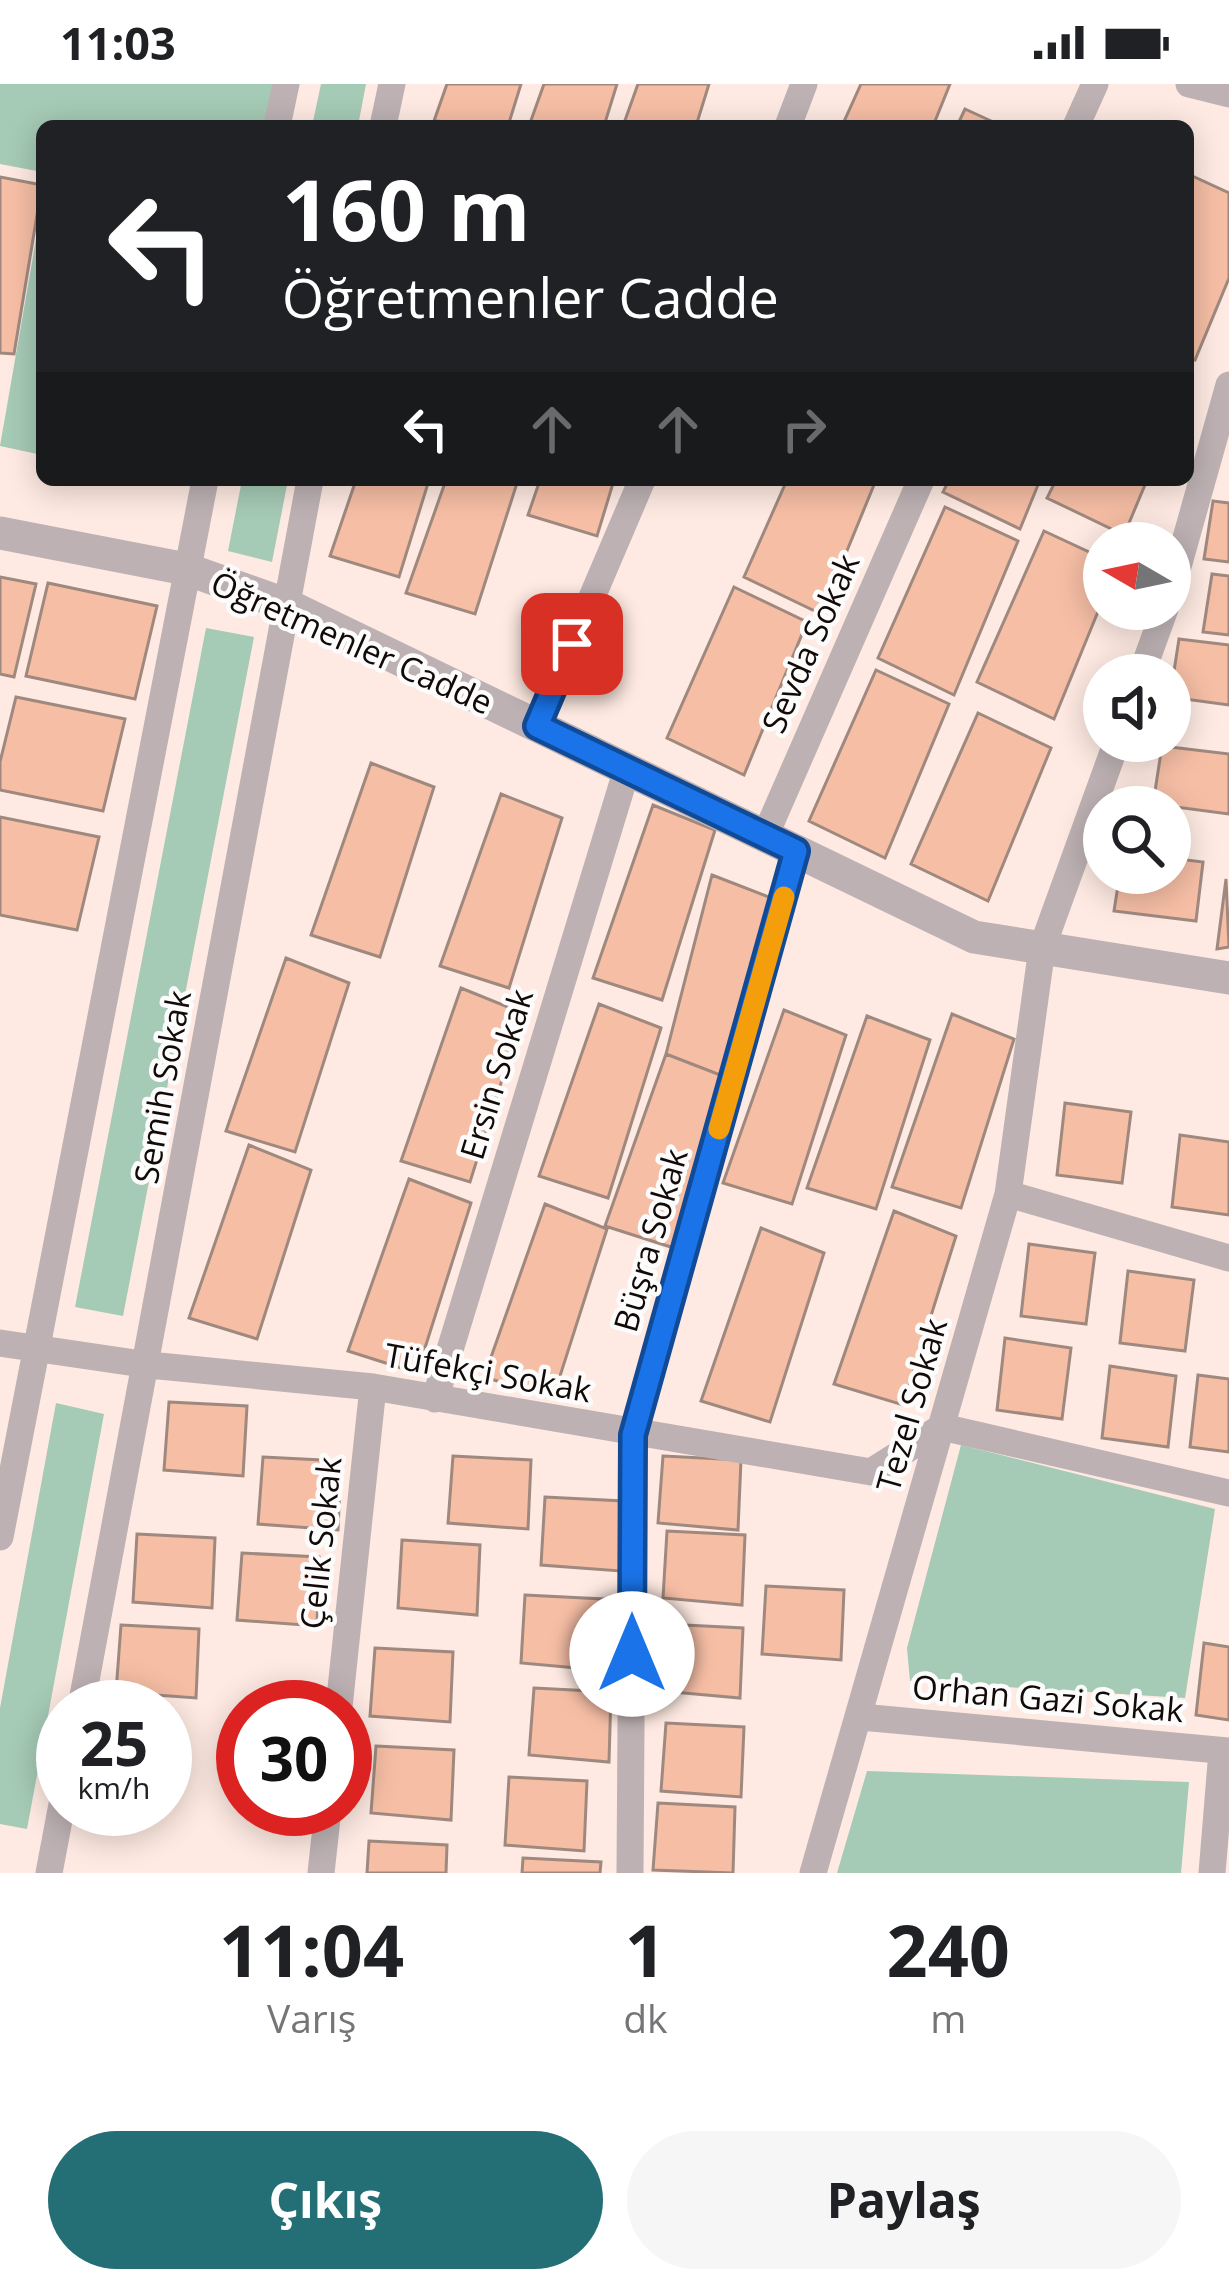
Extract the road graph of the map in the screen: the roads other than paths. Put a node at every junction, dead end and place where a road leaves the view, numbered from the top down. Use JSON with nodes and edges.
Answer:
{"nodes":[{"id":1,"x":286,"y":84,"type":"edge"},
{"id":2,"x":392,"y":84,"type":"edge"},
{"id":3,"x":805,"y":84,"type":"edge"},
{"id":4,"x":1095,"y":84,"type":"edge"},
{"id":5,"x":1189,"y":84,"type":"edge"},
{"id":6,"x":1229,"y":94,"type":"edge"},
{"id":7,"x":278,"y":120,"type":"edge"},
{"id":8,"x":384,"y":120,"type":"edge"},
{"id":9,"x":790,"y":120,"type":"edge"},
{"id":10,"x":1079,"y":120,"type":"edge"},
{"id":11,"x":1229,"y":385,"type":"edge"},
{"id":12,"x":1222,"y":433,"type":"edge"},
{"id":13,"x":204,"y":486,"type":"edge"},
{"id":14,"x":309,"y":486,"type":"edge"},
{"id":15,"x":639,"y":486,"type":"edge"},
{"id":16,"x":918,"y":486,"type":"edge"},
{"id":17,"x":1191,"y":530,"type":"edge"},
{"id":18,"x":0,"y":533,"type":"edge"},
{"id":19,"x":186,"y":569,"type":"junction"},
{"id":20,"x":285,"y":604,"type":"junction"},
{"id":21,"x":537,"y":726,"type":"junction"},
{"id":22,"x":1109,"y":762,"type":"edge"},
{"id":23,"x":627,"y":770,"type":"junction"},
{"id":24,"x":765,"y":836,"type":"junction"},
{"id":25,"x":796,"y":851,"type":"junction"},
{"id":26,"x":1042,"y":948,"type":"junction"},
{"id":27,"x":1229,"y":978,"type":"edge"},
{"id":28,"x":1008,"y":1194,"type":"junction"},
{"id":29,"x":1229,"y":1258,"type":"edge"},
{"id":30,"x":0,"y":1343,"type":"edge"},
{"id":31,"x":33,"y":1346,"type":"junction"},
{"id":32,"x":149,"y":1365,"type":"junction"},
{"id":33,"x":374,"y":1387,"type":"junction"},
{"id":34,"x":435,"y":1399,"type":"junction"},
{"id":35,"x":942,"y":1427,"type":"junction"},
{"id":36,"x":633,"y":1435,"type":"junction"},
{"id":37,"x":1229,"y":1493,"type":"edge"},
{"id":38,"x":0,"y":1537,"type":"edge"},
{"id":39,"x":86,"y":1680,"type":"edge"},
{"id":40,"x":342,"y":1680,"type":"edge"},
{"id":41,"x":861,"y":1717,"type":"junction"},
{"id":42,"x":1225,"y":1751,"type":"edge"},
{"id":43,"x":56,"y":1836,"type":"edge"},
{"id":44,"x":325,"y":1836,"type":"edge"},
{"id":45,"x":49,"y":1873,"type":"edge"},
{"id":46,"x":321,"y":1873,"type":"edge"},
{"id":47,"x":630,"y":1873,"type":"edge"},
{"id":48,"x":813,"y":1873,"type":"edge"},
{"id":49,"x":1212,"y":1873,"type":"edge"}],
"edges":[{"from":1,"to":7,"type":"street"},
{"from":2,"to":8,"type":"street"},
{"from":3,"to":9,"type":"street"},
{"from":4,"to":10,"type":"street"},
{"from":5,"to":6,"type":"street"},
{"from":11,"to":12,"type":"street"},
{"from":12,"to":17,"type":"street"},
{"from":13,"to":19,"type":"street"},
{"from":14,"to":20,"type":"street","name":"Semih Sokak"},
{"from":15,"to":21,"type":"street"},
{"from":16,"to":24,"type":"street","name":"Sevda Sokak"},
{"from":18,"to":19,"type":"street","name":"Öğretmenler Cadde"},
{"from":19,"to":20,"type":"street","name":"Öğretmenler Cadde"},
{"from":19,"to":31,"type":"street"},
{"from":20,"to":21,"type":"street","name":"Öğretmenler Cadde"},
{"from":20,"to":32,"type":"street","name":"Semih Sokak"},
{"from":21,"to":23,"type":"street","name":"Öğretmenler Cadde"},
{"from":22,"to":26,"type":"street","name":"Tezel Sokak"},
{"from":23,"to":24,"type":"street","name":"Öğretmenler Cadde"},
{"from":23,"to":34,"type":"street","name":"Ersin Sokak"},
{"from":24,"to":25,"type":"street","name":"Öğretmenler Cadde"},
{"from":25,"to":26,"type":"street","name":"Öğretmenler Cadde"},
{"from":25,"to":36,"type":"street","name":"Büşra Sokak"},
{"from":26,"to":27,"type":"street","name":"Öğretmenler Cadde"},
{"from":26,"to":28,"type":"street","name":"Tezel Sokak"},
{"from":28,"to":29,"type":"street"},
{"from":28,"to":35,"type":"street","name":"Tezel Sokak"},
{"from":30,"to":31,"type":"street","name":"Tüfekçi Sokak"},
{"from":31,"to":32,"type":"street","name":"Tüfekçi Sokak"},
{"from":31,"to":38,"type":"street"},
{"from":32,"to":33,"type":"street","name":"Tüfekçi Sokak"},
{"from":32,"to":39,"type":"street","name":"Semih Sokak"},
{"from":33,"to":34,"type":"street","name":"Tüfekçi Sokak"},
{"from":33,"to":40,"type":"street","name":"Çelik Sokak"},
{"from":34,"to":36,"type":"street","name":"Tüfekçi Sokak"},
{"from":35,"to":36,"type":"street","name":"Tüfekçi Sokak"},
{"from":35,"to":37,"type":"street"},
{"from":35,"to":41,"type":"street","name":"Tezel Sokak"},
{"from":36,"to":47,"type":"street","name":"Büşra Sokak"},
{"from":41,"to":42,"type":"street","name":"Orhan Gazi Sokak"},
{"from":41,"to":48,"type":"street","name":"Tezel Sokak"},
{"from":42,"to":49,"type":"street"},
{"from":43,"to":45,"type":"street"},
{"from":44,"to":46,"type":"street"}]}
